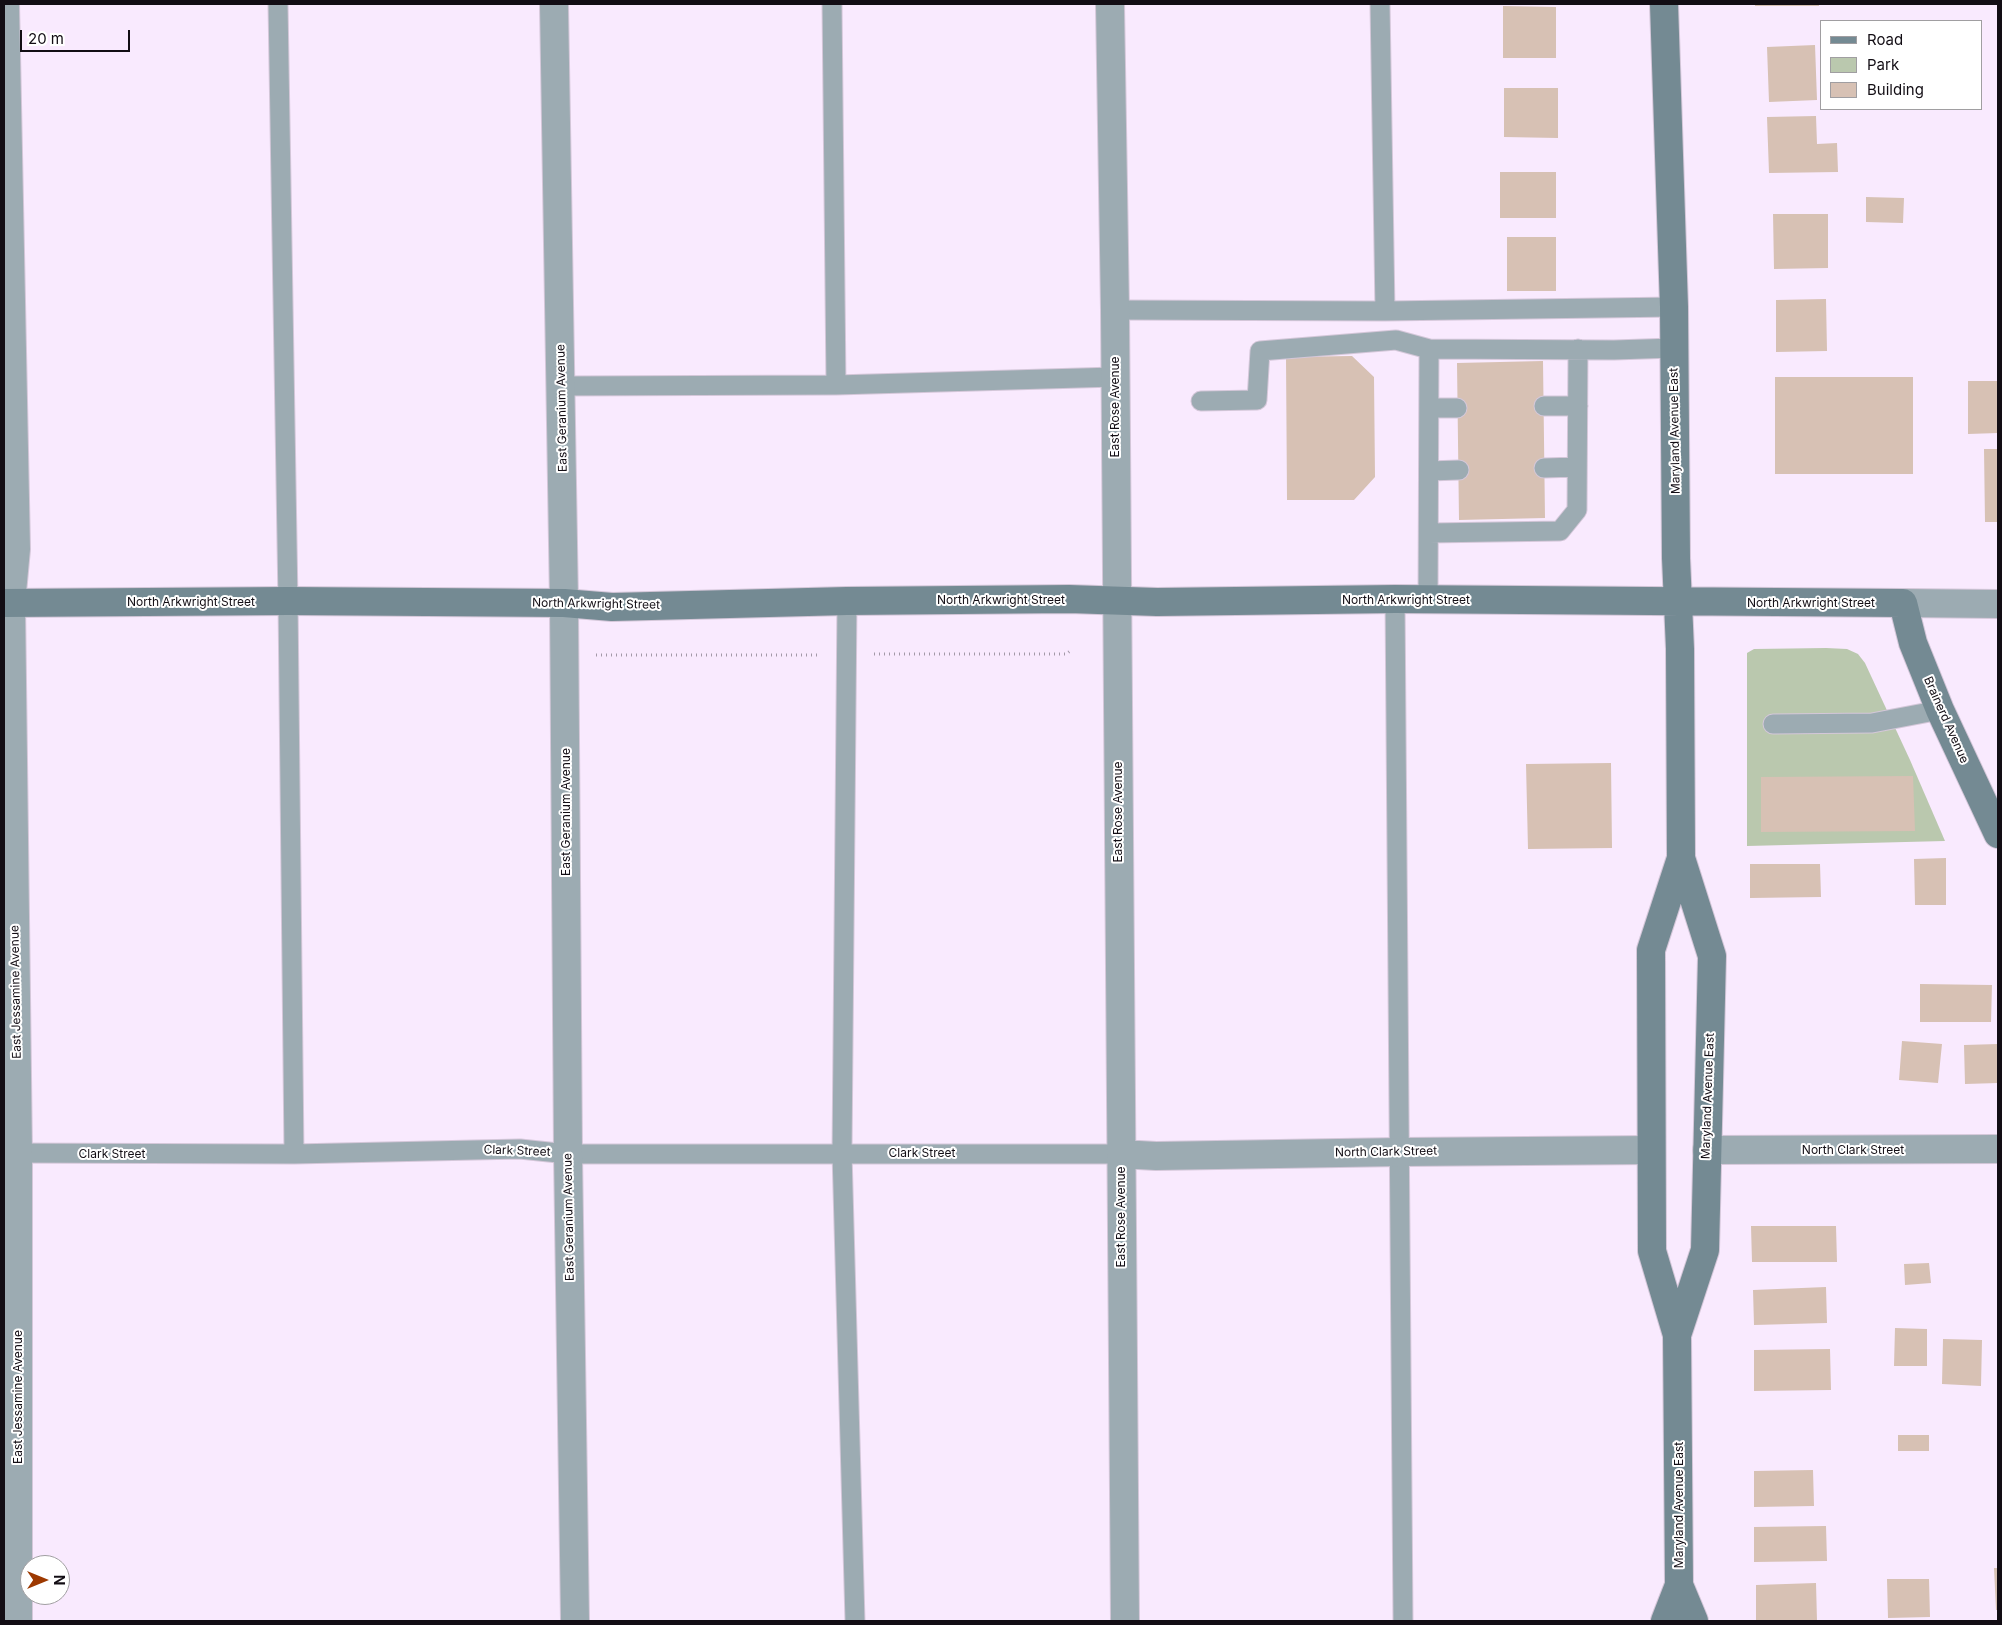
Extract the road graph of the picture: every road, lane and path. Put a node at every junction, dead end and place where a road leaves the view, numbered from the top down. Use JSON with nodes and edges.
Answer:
{"nodes":[{"id":1,"x":5,"y":4,"type":"edge"},
{"id":2,"x":278,"y":4,"type":"edge"},
{"id":3,"x":554,"y":4,"type":"edge"},
{"id":4,"x":832,"y":4,"type":"edge"},
{"id":5,"x":1110,"y":4,"type":"edge"},
{"id":6,"x":1380,"y":4,"type":"edge"},
{"id":7,"x":1664,"y":4,"type":"edge"},
{"id":8,"x":1674,"y":307,"type":"junction"},
{"id":9,"x":1115,"y":310,"type":"junction"},
{"id":10,"x":1385,"y":311,"type":"junction"},
{"id":11,"x":1674,"y":348,"type":"junction"},
{"id":12,"x":1429,"y":349,"type":"junction"},
{"id":13,"x":1578,"y":349,"type":"junction"},
{"id":14,"x":1114,"y":377,"type":"junction"},
{"id":15,"x":836,"y":385,"type":"junction"},
{"id":16,"x":561,"y":386,"type":"junction"},
{"id":17,"x":1201,"y":401,"type":"dead end"},
{"id":18,"x":1544,"y":406,"type":"dead end"},
{"id":19,"x":1578,"y":406,"type":"junction"},
{"id":20,"x":1429,"y":408,"type":"junction"},
{"id":21,"x":1457,"y":408,"type":"dead end"},
{"id":22,"x":1577,"y":467,"type":"junction"},
{"id":23,"x":1544,"y":468,"type":"dead end"},
{"id":24,"x":1429,"y":470,"type":"junction"},
{"id":25,"x":1459,"y":470,"type":"dead end"},
{"id":26,"x":1429,"y":533,"type":"junction"},
{"id":27,"x":1117,"y":599,"type":"junction"},
{"id":28,"x":1395,"y":599,"type":"junction"},
{"id":29,"x":1428,"y":600,"type":"junction"},
{"id":30,"x":288,"y":601,"type":"junction"},
{"id":31,"x":847,"y":601,"type":"junction"},
{"id":32,"x":8,"y":603,"type":"edge"},
{"id":33,"x":564,"y":603,"type":"junction"},
{"id":34,"x":1678,"y":603,"type":"junction"},
{"id":35,"x":1903,"y":603,"type":"junction"},
{"id":36,"x":1998,"y":604,"type":"edge"},
{"id":37,"x":1940,"y":710,"type":"junction"},
{"id":38,"x":1773,"y":724,"type":"dead end"},
{"id":39,"x":1998,"y":834,"type":"edge"},
{"id":40,"x":1681,"y":858,"type":"junction"},
{"id":41,"x":1998,"y":1149,"type":"edge"},
{"id":42,"x":1651,"y":1150,"type":"junction"},
{"id":43,"x":1707,"y":1150,"type":"junction"},
{"id":44,"x":1400,"y":1152,"type":"junction"},
{"id":45,"x":842,"y":1153,"type":"junction"},
{"id":46,"x":11,"y":1154,"type":"edge"},
{"id":47,"x":294,"y":1154,"type":"junction"},
{"id":48,"x":568,"y":1154,"type":"junction"},
{"id":49,"x":1121,"y":1154,"type":"junction"},
{"id":50,"x":11,"y":1290,"type":"edge"},
{"id":51,"x":1678,"y":1335,"type":"junction"},
{"id":52,"x":1679,"y":1585,"type":"junction"},
{"id":53,"x":18,"y":1621,"type":"edge"},
{"id":54,"x":575,"y":1621,"type":"edge"},
{"id":55,"x":855,"y":1621,"type":"edge"},
{"id":56,"x":1124,"y":1621,"type":"edge"},
{"id":57,"x":1403,"y":1621,"type":"edge"},
{"id":58,"x":1665,"y":1621,"type":"edge"},
{"id":59,"x":1694,"y":1621,"type":"edge"}],
"edges":[{"from":1,"to":32,"type":"street","name":"East Jessamine Avenue"},
{"from":2,"to":30,"type":"lane"},
{"from":3,"to":16,"type":"street","name":"East Geranium Avenue"},
{"from":4,"to":15,"type":"lane"},
{"from":5,"to":9,"type":"street","name":"East Rose Avenue"},
{"from":6,"to":10,"type":"lane"},
{"from":7,"to":8,"type":"main road","name":"Maryland Avenue East"},
{"from":8,"to":10,"type":"lane"},
{"from":8,"to":11,"type":"main road","name":"Maryland Avenue East"},
{"from":9,"to":10,"type":"lane"},
{"from":9,"to":14,"type":"street","name":"East Rose Avenue"},
{"from":11,"to":13,"type":"lane"},
{"from":11,"to":34,"type":"main road","name":"Maryland Avenue East"},
{"from":12,"to":13,"type":"lane"},
{"from":12,"to":17,"type":"lane"},
{"from":12,"to":20,"type":"lane"},
{"from":13,"to":19,"type":"lane"},
{"from":14,"to":15,"type":"lane"},
{"from":14,"to":27,"type":"street","name":"East Rose Avenue"},
{"from":15,"to":16,"type":"lane"},
{"from":16,"to":33,"type":"street","name":"East Geranium Avenue"},
{"from":18,"to":19,"type":"lane"},
{"from":19,"to":22,"type":"lane"},
{"from":20,"to":21,"type":"lane"},
{"from":20,"to":24,"type":"lane"},
{"from":22,"to":23,"type":"lane"},
{"from":22,"to":26,"type":"lane"},
{"from":24,"to":25,"type":"lane"},
{"from":24,"to":26,"type":"lane"},
{"from":26,"to":29,"type":"lane"},
{"from":27,"to":28,"type":"main road","name":"North Arkwright Street"},
{"from":27,"to":31,"type":"main road","name":"North Arkwright Street"},
{"from":27,"to":49,"type":"street","name":"East Rose Avenue"},
{"from":28,"to":29,"type":"main road","name":"North Arkwright Street"},
{"from":28,"to":44,"type":"lane"},
{"from":29,"to":34,"type":"main road","name":"North Arkwright Street"},
{"from":30,"to":32,"type":"main road","name":"North Arkwright Street"},
{"from":30,"to":33,"type":"main road","name":"North Arkwright Street"},
{"from":30,"to":47,"type":"lane"},
{"from":31,"to":33,"type":"main road","name":"North Arkwright Street"},
{"from":31,"to":45,"type":"lane"},
{"from":32,"to":46,"type":"street","name":"East Jessamine Avenue"},
{"from":33,"to":48,"type":"street","name":"East Geranium Avenue"},
{"from":34,"to":35,"type":"main road","name":"North Arkwright Street"},
{"from":34,"to":40,"type":"main road","name":"Maryland Avenue East"},
{"from":35,"to":36,"type":"street","name":"North Arkwright Street"},
{"from":35,"to":37,"type":"main road","name":"Brainerd Avenue"},
{"from":37,"to":38,"type":"lane"},
{"from":37,"to":39,"type":"main road","name":"Brainerd Avenue"},
{"from":40,"to":42,"type":"main road","name":"Maryland Avenue East"},
{"from":40,"to":43,"type":"main road","name":"Maryland Avenue East"},
{"from":41,"to":43,"type":"street","name":"North Clark Street"},
{"from":42,"to":44,"type":"street","name":"North Clark Street"},
{"from":42,"to":51,"type":"main road","name":"Maryland Avenue East"},
{"from":43,"to":51,"type":"main road","name":"Maryland Avenue East"},
{"from":44,"to":49,"type":"street","name":"North Clark Street"},
{"from":44,"to":57,"type":"lane"},
{"from":45,"to":48,"type":"lane","name":"Clark Street"},
{"from":45,"to":49,"type":"lane","name":"Clark Street"},
{"from":45,"to":55,"type":"lane"},
{"from":46,"to":47,"type":"lane","name":"Clark Street"},
{"from":46,"to":50,"type":"street","name":"East Jessamine Avenue"},
{"from":47,"to":48,"type":"lane","name":"Clark Street"},
{"from":48,"to":54,"type":"street","name":"East Geranium Avenue"},
{"from":49,"to":56,"type":"street","name":"East Rose Avenue"},
{"from":50,"to":53,"type":"street","name":"East Jessamine Avenue"},
{"from":51,"to":52,"type":"main road","name":"Maryland Avenue East"},
{"from":52,"to":58,"type":"main road","name":"Maryland Avenue East"},
{"from":52,"to":59,"type":"main road","name":"Maryland Avenue East"}]}
